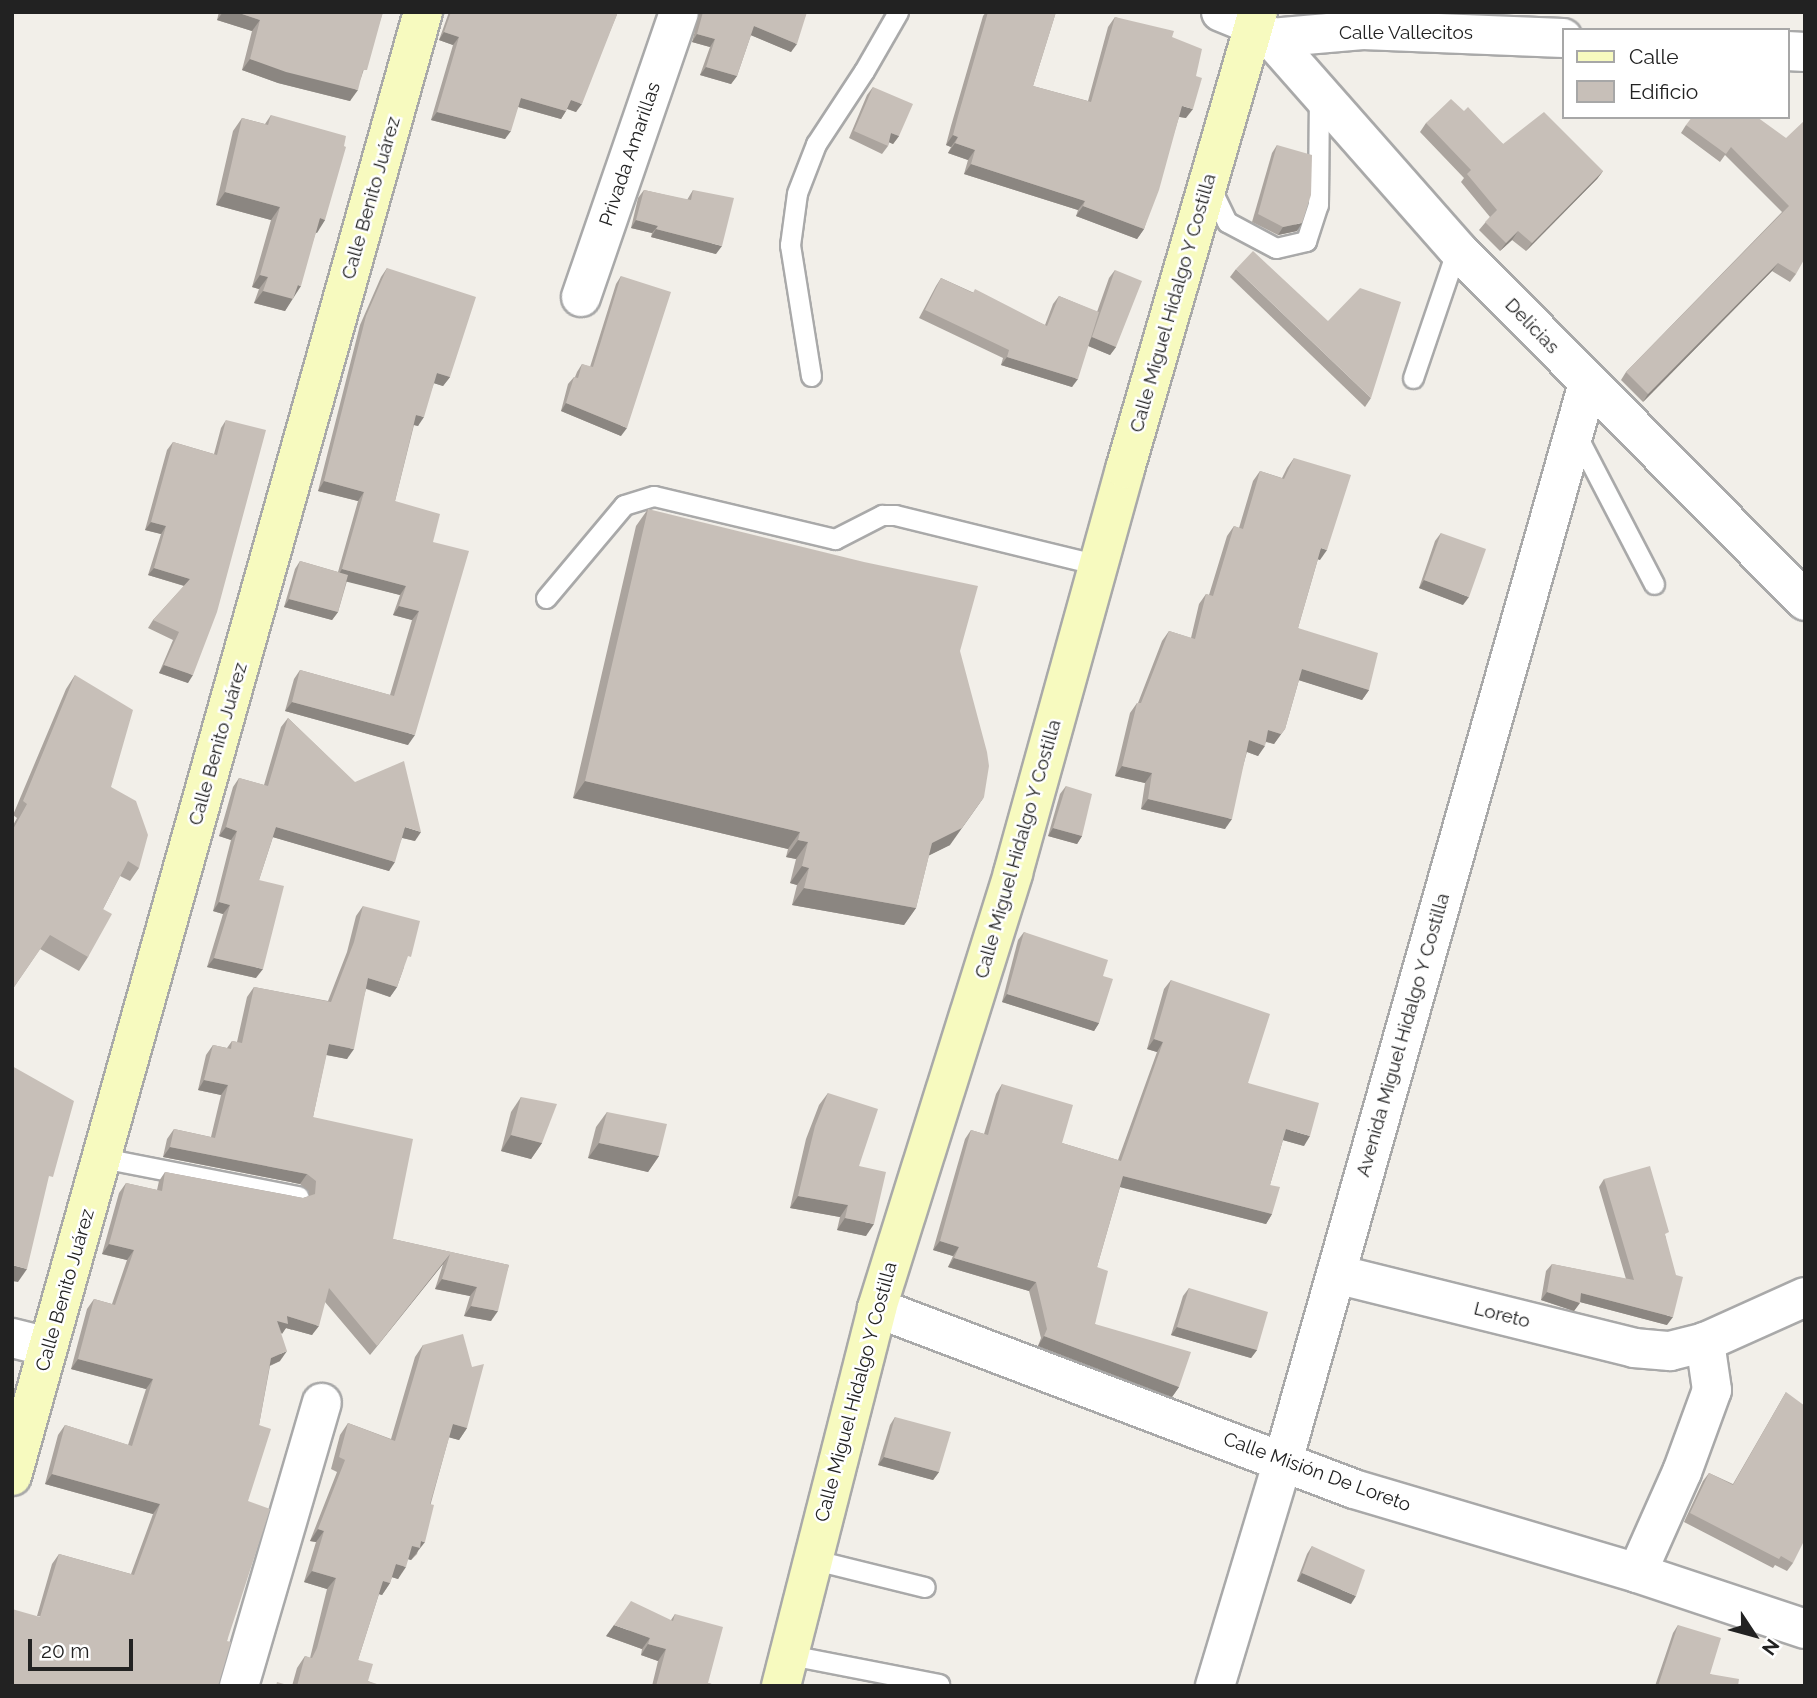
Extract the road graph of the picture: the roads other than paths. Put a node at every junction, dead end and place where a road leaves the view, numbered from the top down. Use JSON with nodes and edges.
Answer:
{"nodes":[{"id":1,"x":423,"y":12,"type":"edge"},
{"id":2,"x":678,"y":12,"type":"edge"},
{"id":3,"x":898,"y":12,"type":"edge"},
{"id":4,"x":1251,"y":22,"type":"edge"},
{"id":5,"x":1562,"y":38,"type":"edge"},
{"id":6,"x":1320,"y":93,"type":"junction"},
{"id":7,"x":1208,"y":183,"type":"junction"},
{"id":8,"x":1457,"y":248,"type":"junction"},
{"id":9,"x":581,"y":297,"type":"dead end"},
{"id":10,"x":811,"y":376,"type":"dead end"},
{"id":11,"x":1413,"y":378,"type":"dead end"},
{"id":12,"x":1588,"y":383,"type":"junction"},
{"id":13,"x":1574,"y":430,"type":"junction"},
{"id":14,"x":1099,"y":565,"type":"junction"},
{"id":15,"x":1654,"y":584,"type":"dead end"},
{"id":16,"x":546,"y":598,"type":"dead end"},
{"id":17,"x":1805,"y":601,"type":"edge"},
{"id":18,"x":102,"y":1158,"type":"junction"},
{"id":19,"x":298,"y":1196,"type":"edge"},
{"id":20,"x":1336,"y":1274,"type":"junction"},
{"id":21,"x":1805,"y":1297,"type":"edge"},
{"id":22,"x":877,"y":1308,"type":"junction"},
{"id":23,"x":12,"y":1338,"type":"edge"},
{"id":24,"x":1687,"y":1346,"type":"junction"},
{"id":25,"x":48,"y":1347,"type":"junction"},
{"id":26,"x":322,"y":1403,"type":"dead end"},
{"id":27,"x":1283,"y":1461,"type":"junction"},
{"id":28,"x":12,"y":1476,"type":"edge"},
{"id":29,"x":811,"y":1559,"type":"junction"},
{"id":30,"x":1637,"y":1573,"type":"junction"},
{"id":31,"x":925,"y":1587,"type":"dead end"},
{"id":32,"x":1805,"y":1629,"type":"edge"},
{"id":33,"x":786,"y":1670,"type":"edge"},
{"id":34,"x":939,"y":1684,"type":"dead end"},
{"id":35,"x":239,"y":1686,"type":"edge"},
{"id":36,"x":1214,"y":1686,"type":"edge"}],
"edges":[{"from":1,"to":18,"type":"street","name":"Calle Benito Juárez"},
{"from":2,"to":9,"type":"street","name":"Privada Amarillas"},
{"from":3,"to":10,"type":"lane"},
{"from":4,"to":5,"type":"street","name":"Calle Vallecitos"},
{"from":4,"to":6,"type":"street","name":"Delicias"},
{"from":4,"to":7,"type":"street","name":"Calle Miguel Hidalgo Y Costilla"},
{"from":6,"to":7,"type":"lane"},
{"from":6,"to":8,"type":"street","name":"Delicias"},
{"from":7,"to":14,"type":"street","name":"Calle Miguel Hidalgo Y Costilla"},
{"from":8,"to":11,"type":"lane"},
{"from":8,"to":12,"type":"street","name":"Delicias"},
{"from":12,"to":13,"type":"street","name":"Avenida Miguel Hidalgo Y Costilla"},
{"from":12,"to":17,"type":"street","name":"Delicias"},
{"from":13,"to":15,"type":"lane"},
{"from":13,"to":20,"type":"street","name":"Avenida Miguel Hidalgo Y Costilla"},
{"from":14,"to":16,"type":"lane"},
{"from":14,"to":22,"type":"street","name":"Calle Miguel Hidalgo Y Costilla"},
{"from":18,"to":19,"type":"lane"},
{"from":18,"to":25,"type":"street","name":"Calle Benito Juárez"},
{"from":20,"to":24,"type":"street","name":"Loreto"},
{"from":20,"to":27,"type":"street","name":"Avenida Miguel Hidalgo Y Costilla"},
{"from":21,"to":24,"type":"street"},
{"from":22,"to":27,"type":"street","name":"Calle Misión De Loreto"},
{"from":22,"to":29,"type":"street","name":"Calle Miguel Hidalgo Y Costilla"},
{"from":23,"to":25,"type":"street"},
{"from":24,"to":30,"type":"street"},
{"from":25,"to":28,"type":"street","name":"Calle Benito Juárez"},
{"from":26,"to":35,"type":"street"},
{"from":27,"to":30,"type":"street","name":"Calle Misión De Loreto"},
{"from":27,"to":36,"type":"street","name":"Avenida Miguel Hidalgo Y Costilla"},
{"from":29,"to":31,"type":"lane"},
{"from":29,"to":33,"type":"street","name":"Calle Miguel Hidalgo Y Costilla"},
{"from":30,"to":32,"type":"street","name":"Calle Misión De Loreto"},
{"from":33,"to":34,"type":"lane"}]}
